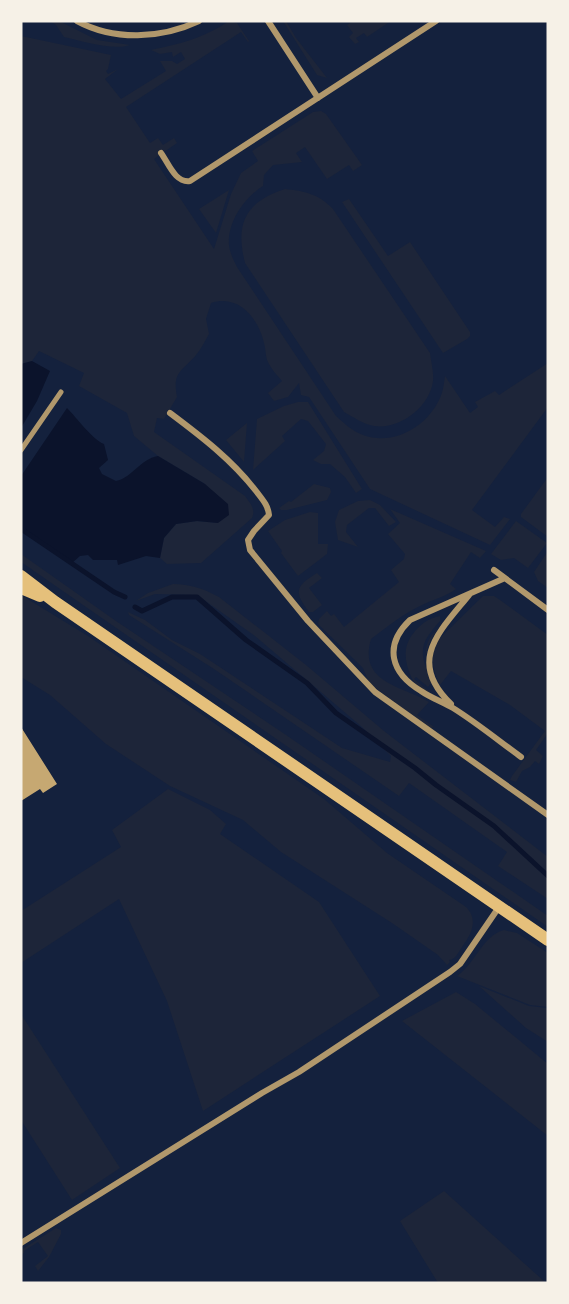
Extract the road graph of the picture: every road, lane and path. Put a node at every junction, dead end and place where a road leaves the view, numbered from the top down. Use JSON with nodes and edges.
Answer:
{"nodes":[{"id":1,"x":77,"y":21,"type":"edge"},
{"id":2,"x":199,"y":21,"type":"edge"},
{"id":3,"x":268,"y":21,"type":"edge"},
{"id":4,"x":436,"y":21,"type":"edge"},
{"id":5,"x":318,"y":98,"type":"junction"},
{"id":6,"x":161,"y":153,"type":"dead end"},
{"id":7,"x":61,"y":392,"type":"dead end"},
{"id":8,"x":170,"y":413,"type":"dead end"},
{"id":9,"x":21,"y":450,"type":"edge"},
{"id":10,"x":494,"y":570,"type":"dead end"},
{"id":11,"x":21,"y":576,"type":"edge"},
{"id":12,"x":505,"y":578,"type":"junction"},
{"id":13,"x":21,"y":588,"type":"edge"},
{"id":14,"x":471,"y":593,"type":"junction"},
{"id":15,"x":55,"y":602,"type":"junction"},
{"id":16,"x":548,"y":610,"type":"edge"},
{"id":17,"x":548,"y":815,"type":"edge"},
{"id":18,"x":499,"y":907,"type":"junction"},
{"id":19,"x":548,"y":940,"type":"edge"},
{"id":20,"x":21,"y":1243,"type":"edge"}],
"edges":[{"from":1,"to":2,"type":"street"},
{"from":3,"to":5,"type":"street"},
{"from":4,"to":5,"type":"street"},
{"from":5,"to":6,"type":"street"},
{"from":7,"to":9,"type":"street"},
{"from":8,"to":17,"type":"street"},
{"from":10,"to":12,"type":"street"},
{"from":11,"to":15,"type":"main road"},
{"from":12,"to":14,"type":"street"},
{"from":12,"to":16,"type":"street"},
{"from":13,"to":15,"type":"main road"},
{"from":14,"to":14,"type":"street"},
{"from":15,"to":18,"type":"main road"},
{"from":18,"to":19,"type":"main road"},
{"from":18,"to":20,"type":"street"}]}
